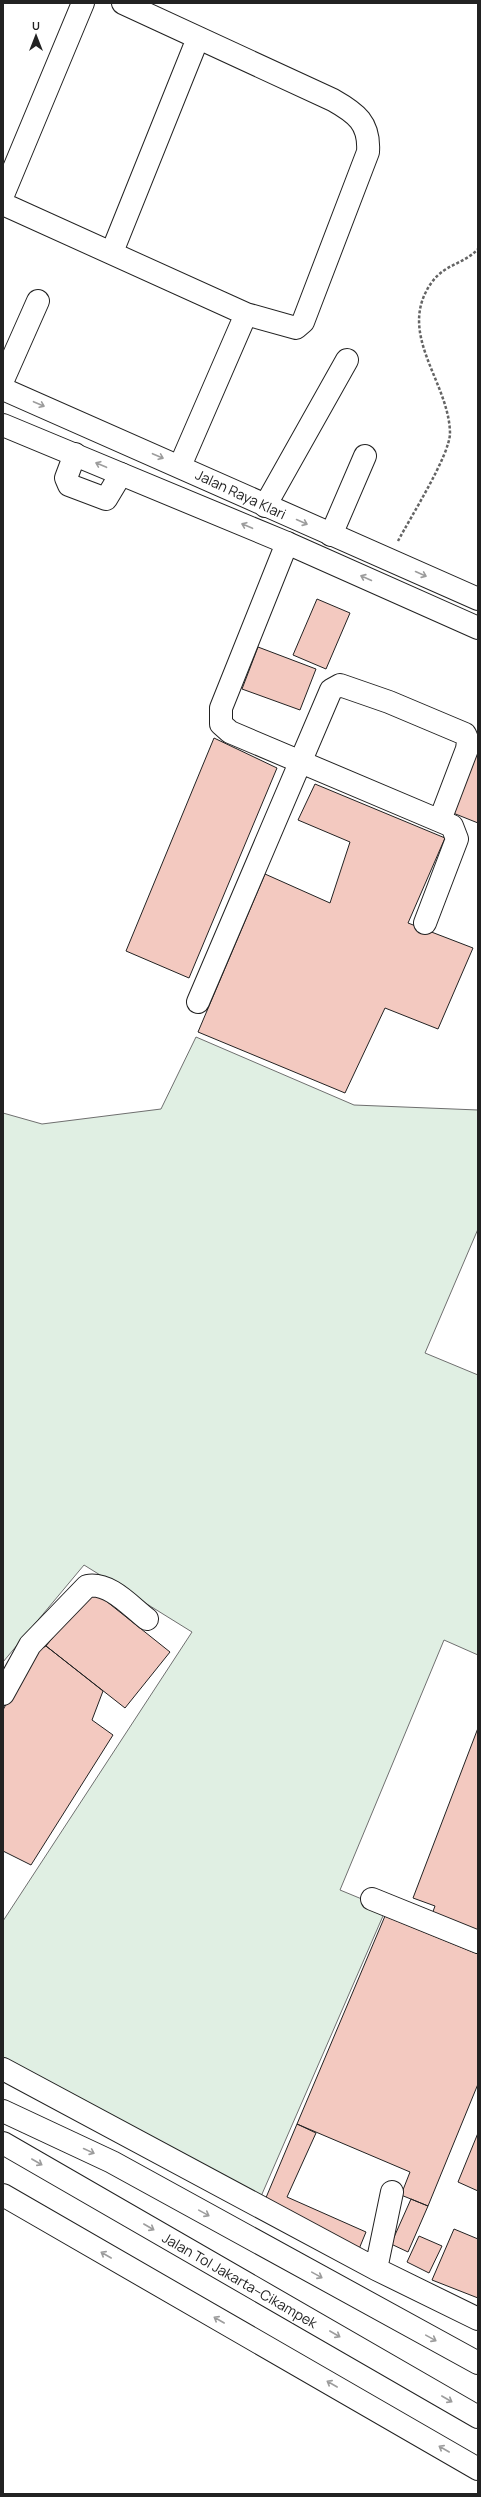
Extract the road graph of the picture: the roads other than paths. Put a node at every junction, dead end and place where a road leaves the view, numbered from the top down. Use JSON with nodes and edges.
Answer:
{"nodes":[{"id":1,"x":82,"y":3,"type":"edge"},
{"id":2,"x":123,"y":3,"type":"edge"},
{"id":3,"x":198,"y":38,"type":"junction"},
{"id":4,"x":3,"y":195,"type":"edge"},
{"id":5,"x":3,"y":200,"type":"edge"},
{"id":6,"x":112,"y":252,"type":"junction"},
{"id":7,"x":38,"y":301,"type":"dead end"},
{"id":8,"x":246,"y":314,"type":"junction"},
{"id":9,"x":347,"y":360,"type":"dead end"},
{"id":10,"x":3,"y":380,"type":"edge"},
{"id":11,"x":3,"y":389,"type":"edge"},
{"id":12,"x":3,"y":425,"type":"edge"},
{"id":13,"x":75,"y":454,"type":"junction"},
{"id":14,"x":365,"y":456,"type":"dead end"},
{"id":15,"x":180,"y":466,"type":"junction"},
{"id":16,"x":121,"y":474,"type":"junction"},
{"id":17,"x":265,"y":506,"type":"junction"},
{"id":18,"x":331,"y":534,"type":"junction"},
{"id":19,"x":287,"y":543,"type":"junction"},
{"id":20,"x":478,"y":599,"type":"edge"},
{"id":21,"x":478,"y":628,"type":"edge"},
{"id":22,"x":300,"y":763,"type":"junction"},
{"id":23,"x":440,"y":820,"type":"junction"},
{"id":24,"x":425,"y":922,"type":"dead end"},
{"id":25,"x":198,"y":1002,"type":"dead end"},
{"id":26,"x":146,"y":1619,"type":"dead end"},
{"id":27,"x":3,"y":1694,"type":"edge"},
{"id":28,"x":372,"y":1899,"type":"dead end"},
{"id":29,"x":478,"y":1942,"type":"edge"},
{"id":30,"x":3,"y":2069,"type":"edge"},
{"id":31,"x":3,"y":2111,"type":"edge"},
{"id":32,"x":3,"y":2143,"type":"edge"},
{"id":33,"x":392,"y":2192,"type":"dead end"},
{"id":34,"x":3,"y":2195,"type":"edge"},
{"id":35,"x":376,"y":2270,"type":"junction"},
{"id":36,"x":478,"y":2319,"type":"edge"},
{"id":37,"x":478,"y":2364,"type":"edge"},
{"id":38,"x":478,"y":2417,"type":"edge"},
{"id":39,"x":478,"y":2469,"type":"edge"}],
"edges":[{"from":1,"to":4,"type":"main road"},
{"from":2,"to":3,"type":"main road"},
{"from":3,"to":6,"type":"main road"},
{"from":3,"to":8,"type":"main road"},
{"from":5,"to":6,"type":"main road"},
{"from":6,"to":8,"type":"main road"},
{"from":7,"to":10,"type":"main road"},
{"from":8,"to":15,"type":"main road"},
{"from":9,"to":17,"type":"main road"},
{"from":11,"to":15,"type":"main road","name":"Jalan Raya Klari","one_way":true},
{"from":12,"to":13,"type":"main road","name":"Jalan Raya Klari"},
{"from":16,"to":13,"type":"main road","name":"Jalan Raya Klari","one_way":true},
{"from":13,"to":16,"type":"main road"},
{"from":14,"to":18,"type":"main road"},
{"from":15,"to":17,"type":"main road","name":"Jalan Raya Klari"},
{"from":19,"to":16,"type":"main road","name":"Jalan Raya Klari","one_way":true},
{"from":17,"to":18,"type":"main road","name":"Jalan Raya Klari","one_way":true},
{"from":18,"to":20,"type":"main road","name":"Jalan Raya Klari","one_way":true},
{"from":21,"to":19,"type":"main road","name":"Jalan Raya Klari","one_way":true},
{"from":19,"to":22,"type":"main road"},
{"from":22,"to":23,"type":"main road"},
{"from":22,"to":23,"type":"main road"},
{"from":22,"to":25,"type":"main road"},
{"from":23,"to":24,"type":"main road"},
{"from":26,"to":27,"type":"main road"},
{"from":28,"to":29,"type":"main road"},
{"from":30,"to":35,"type":"main road"},
{"from":31,"to":37,"type":"main road","one_way":true},
{"from":32,"to":38,"type":"main road","name":"Jalan Tol Jakarta–Cikampek","one_way":true},
{"from":33,"to":35,"type":"main road"},
{"from":39,"to":34,"type":"main road","one_way":true},
{"from":35,"to":36,"type":"main road"}]}
